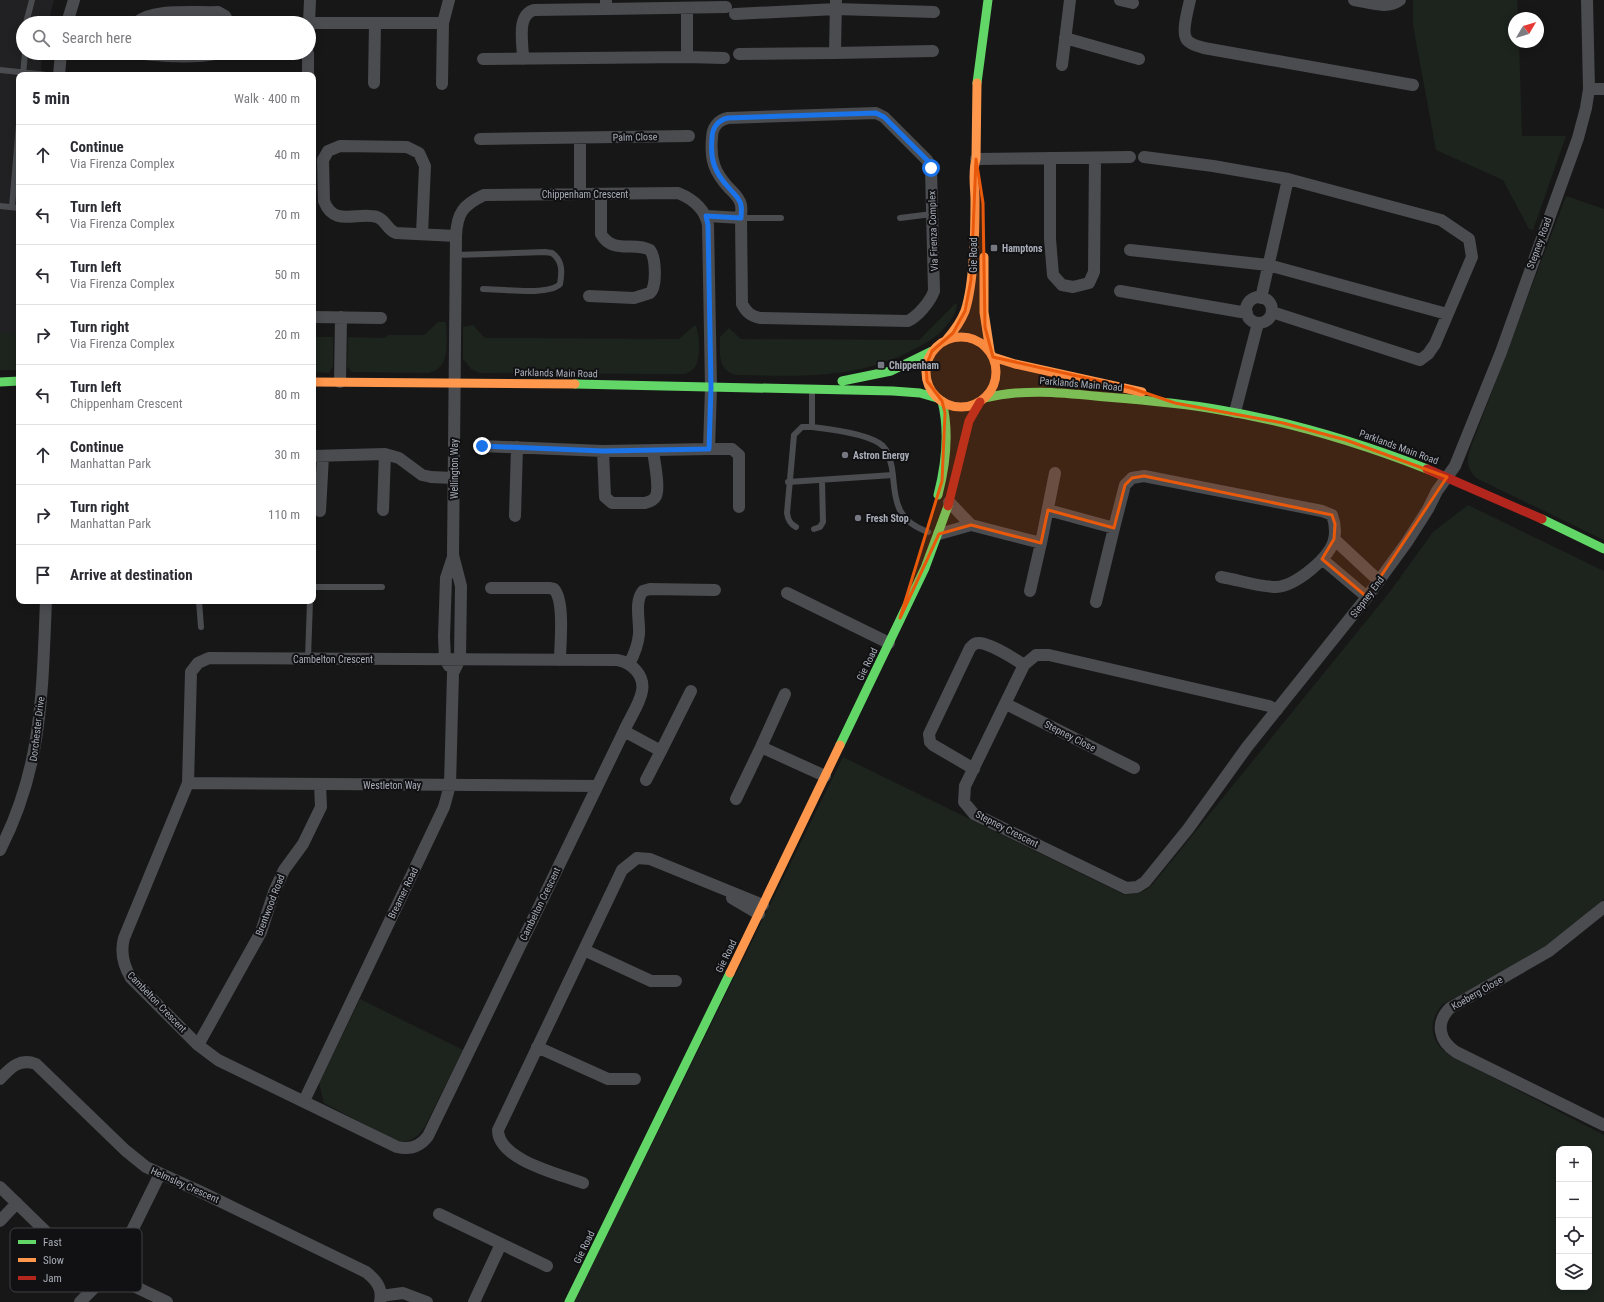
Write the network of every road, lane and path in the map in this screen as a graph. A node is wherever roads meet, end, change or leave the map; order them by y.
1 (32, 0) edge
2 (74, 0) edge
3 (310, 0) edge
4 (449, 0) edge
5 (988, 0) edge
6 (1070, 0) edge
7 (1120, 0) edge
8 (1190, 0) edge
9 (1354, 0) edge
10 (1400, 0) edge
11 (1586, 0) edge
12 (1134, 3) dead end
13 (606, 4) edge
14 (836, 5) edge
15 (687, 8) junction
16 (934, 12) dead end
17 (28, 16) edge
18 (69, 16) edge
19 (148, 16) edge
20 (224, 16) edge
21 (309, 16) edge
22 (316, 23) edge
23 (374, 23) junction
24 (442, 23) junction
25 (1065, 38) junction
26 (933, 51) dead end
27 (835, 53) junction
28 (739, 54) dead end
29 (687, 57) junction
30 (524, 58) junction
31 (724, 58) dead end
32 (483, 59) dead end
33 (1139, 59) dead end
34 (25, 60) edge
35 (60, 60) edge
36 (308, 60) edge
37 (1062, 65) dead end
38 (0, 70) edge
39 (24, 72) edge
40 (59, 72) edge
41 (308, 72) edge
42 (16, 73) edge
43 (374, 82) dead end
44 (442, 84) dead end
45 (1413, 85) dead end
46 (1589, 89) junction
47 (1604, 89) edge
48 (689, 136) dead end
49 (580, 138) junction
50 (480, 139) dead end
51 (1130, 157) dead end
52 (1144, 157) dead end
53 (1050, 158) junction
54 (1095, 158) junction
55 (976, 159) junction
56 (16, 160) edge
57 (1288, 179) junction
58 (580, 194) junction
59 (601, 194) junction
60 (0, 206) edge
61 (12, 207) junction
62 (16, 208) edge
63 (932, 214) junction
64 (706, 216) junction
65 (741, 218) junction
66 (781, 218) dead end
67 (900, 218) dead end
68 (422, 234) junction
69 (984, 234) dead end
70 (456, 236) junction
71 (984, 247) dead end
72 (1130, 250) dead end
73 (456, 255) junction
74 (1268, 265) junction
75 (483, 289) dead end
76 (1120, 291) dead end
77 (589, 296) dead end
78 (1261, 298) junction
79 (1272, 312) junction
80 (1247, 313) junction
81 (1447, 314) junction
82 (316, 317) edge
83 (342, 317) junction
84 (382, 318) dead end
85 (1258, 323) junction
86 (947, 339) junction
87 (932, 351) junction
88 (992, 354) junction
89 (16, 381) edge
90 (0, 382) edge
91 (316, 382) edge
92 (340, 382) junction
93 (455, 382) junction
94 (711, 387) junction
95 (812, 387) junction
96 (940, 400) junction
97 (983, 400) junction
98 (1175, 403) junction
99 (1235, 412) junction
100 (812, 427) junction
101 (482, 446) dead end
102 (516, 447) junction
103 (709, 449) junction
104 (653, 450) junction
105 (603, 451) junction
106 (385, 454) junction
107 (318, 456) edge
108 (1055, 473) dead end
109 (893, 475) junction
110 (1447, 476) junction
111 (454, 478) junction
112 (822, 480) junction
113 (788, 482) junction
114 (949, 502) junction
115 (936, 503) dead end
116 (739, 507) dead end
117 (383, 510) dead end
118 (1048, 510) junction
119 (320, 511) dead end
120 (515, 516) dead end
121 (971, 525) junction
122 (796, 527) dead end
123 (1114, 528) junction
124 (814, 529) dead end
125 (932, 530) junction
126 (1334, 539) junction
127 (1041, 543) junction
128 (1604, 549) edge
129 (453, 556) junction
130 (1322, 559) junction
131 (1221, 577) dead end
132 (1379, 581) junction
133 (316, 587) edge
134 (382, 587) dead end
135 (491, 588) dead end
136 (715, 590) dead end
137 (1030, 591) dead end
138 (787, 593) dead end
139 (1367, 597) junction
140 (1096, 602) dead end
141 (46, 604) edge
142 (199, 604) edge
143 (310, 604) edge
144 (201, 627) dead end
145 (889, 643) junction
146 (308, 658) junction
147 (445, 659) junction
148 (460, 659) junction
149 (560, 660) junction
150 (629, 664) junction
151 (1024, 665) junction
152 (453, 673) junction
153 (691, 691) dead end
154 (785, 694) dead end
155 (1006, 704) junction
156 (1277, 710) junction
157 (624, 731) junction
158 (761, 747) junction
159 (661, 751) junction
160 (1134, 768) dead end
161 (974, 769) junction
162 (826, 776) junction
163 (646, 780) dead end
164 (188, 783) junction
165 (320, 784) junction
166 (450, 785) junction
167 (597, 786) junction
168 (736, 799) dead end
169 (0, 850) edge
170 (1604, 907) edge
171 (761, 909) junction
172 (584, 950) junction
173 (676, 981) dead end
174 (198, 1045) junction
175 (538, 1048) junction
176 (0, 1079) edge
177 (635, 1079) dead end
178 (304, 1102) junction
179 (1604, 1125) edge
180 (160, 1174) junction
181 (583, 1183) dead end
182 (0, 1187) edge
183 (17, 1203) junction
184 (439, 1214) dead end
185 (0, 1221) edge
186 (42, 1228) edge
187 (133, 1228) edge
188 (501, 1244) junction
189 (547, 1266) dead end
190 (142, 1290) edge
191 (90, 1292) edge
192 (381, 1299) edge
193 (80, 1302) edge
194 (167, 1302) edge
195 (427, 1302) edge
196 (474, 1302) edge
197 (569, 1302) edge

1 - 17 lane
2 - 18 street
3 - 21 street
4 - 24 street
5 - 55 street, Gie Road
6 - 25 street
7 - 12 street
8 - 45 street
9 - 10 street
11 - 46 street, Stepney Road
13 - 15 street
13 - 30 street
14 - 15 street
14 - 16 street
14 - 27 street
15 - 29 street
19 - 20 street
22 - 23 street
23 - 24 street
23 - 43 street
24 - 44 street
25 - 33 street
25 - 37 street
26 - 27 street
27 - 28 street
29 - 30 street
29 - 31 street
30 - 32 street
34 - 39 lane
35 - 40 street
36 - 41 street
38 - 42 lane
46 - 47 street
46 - 110 street, Stepney Road
48 - 49 street, Palm Close
49 - 50 street, Palm Close
49 - 58 street
51 - 54 street
52 - 57 street
53 - 54 street
53 - 54 street
53 - 55 street
55 - 69 street, Gie Road
55 - 86 street, Gie Road
56 - 61 lane
57 - 74 street
57 - 81 street
58 - 59 street, Chippenham Crescent
58 - 70 street, Chippenham Crescent
59 - 64 street, Chippenham Crescent
59 - 77 street
60 - 61 lane
61 - 62 lane
63 - 65 street, Via Firenza Complex
63 - 65 street, Via Firenza Complex
63 - 67 lane
64 - 65 street
64 - 94 street
65 - 66 lane
68 - 68 street
68 - 70 street
70 - 73 street, Chippenham Crescent
71 - 88 street, Gie Road
72 - 74 street
73 - 75 lane
73 - 93 street, Chippenham Crescent
74 - 78 street
74 - 81 street
76 - 80 street
78 - 79 street
78 - 80 street
79 - 81 street
79 - 85 street
80 - 85 street
82 - 83 street
83 - 84 street
83 - 92 street
85 - 99 street
86 - 87 street
86 - 88 street
87 - 95 street, Parklands Main Road
87 - 96 street
88 - 97 street
88 - 98 street, Parklands Main Road
89 - 90 street
91 - 92 street, Parklands Main Road
92 - 93 street, Parklands Main Road
93 - 94 street, Parklands Main Road
93 - 111 street, Wellington Way
94 - 95 street, Parklands Main Road
94 - 103 street
95 - 96 street, Parklands Main Road
95 - 100 lane
96 - 97 street
96 - 115 street
97 - 98 street, Parklands Main Road
97 - 114 street, Gie Road
98 - 99 street, Parklands Main Road
99 - 110 street, Parklands Main Road
100 - 109 lane
100 - 113 lane
101 - 102 street
102 - 105 street
102 - 120 street
103 - 104 street
103 - 116 street
104 - 105 street
104 - 105 street
106 - 107 street
106 - 111 street
106 - 117 street
107 - 119 street
108 - 118 street
109 - 112 lane
109 - 125 lane
110 - 128 street, Parklands Main Road
110 - 132 street, Stepney End
111 - 129 street, Wellington Way
112 - 113 lane
112 - 124 lane
113 - 122 lane
114 - 121 street
114 - 125 street, Gie Road
118 - 123 street
118 - 127 street
121 - 125 street
121 - 127 street
123 - 126 street
123 - 140 street
125 - 145 street, Gie Road
126 - 130 street
126 - 132 street
127 - 137 street
129 - 147 street, Wellington Way
129 - 148 street, Wellington Way
130 - 131 street
130 - 139 street
132 - 139 street, Stepney End
133 - 134 lane
135 - 149 street
136 - 150 street
138 - 145 street
139 - 156 street, Stepney End
141 - 169 street, Dorchester Drive
142 - 144 lane
143 - 146 lane
145 - 162 street, Gie Road
146 - 147 street, Cambelton Crescent
146 - 164 street, Cambelton Crescent
147 - 148 street, Cambelton Crescent
147 - 152 street
148 - 149 street, Cambelton Crescent
148 - 152 street, Breamer Road
149 - 150 street, Cambelton Crescent
150 - 157 street, Cambelton Crescent
151 - 155 street, Stepney Crescent
151 - 156 street
151 - 161 street
152 - 166 street, Breamer Road
153 - 159 street
154 - 158 street
155 - 160 street, Stepney Close
155 - 161 street, Stepney Crescent
156 - 161 street, Stepney Crescent
157 - 159 street
157 - 167 street, Cambelton Crescent
158 - 162 street
158 - 168 street
159 - 163 street
162 - 171 street, Gie Road
164 - 165 street, Westleton Way
164 - 174 street, Cambelton Crescent
165 - 166 street, Westleton Way
165 - 174 street, Brentwood Road
166 - 167 street, Westleton Way
166 - 178 street, Breamer Road
167 - 178 street, Cambelton Crescent
170 - 179 street, Koeberg Close
171 - 172 street
171 - 197 street, Gie Road
172 - 173 street
172 - 175 street
174 - 178 street, Cambelton Crescent
175 - 177 street
175 - 181 street
176 - 180 street, Helmsley Crescent
180 - 187 street
180 - 192 street, Helmsley Crescent
182 - 183 street
183 - 185 street
183 - 186 street
184 - 188 street
188 - 189 street
188 - 196 street
190 - 194 street
191 - 193 street
192 - 195 street

